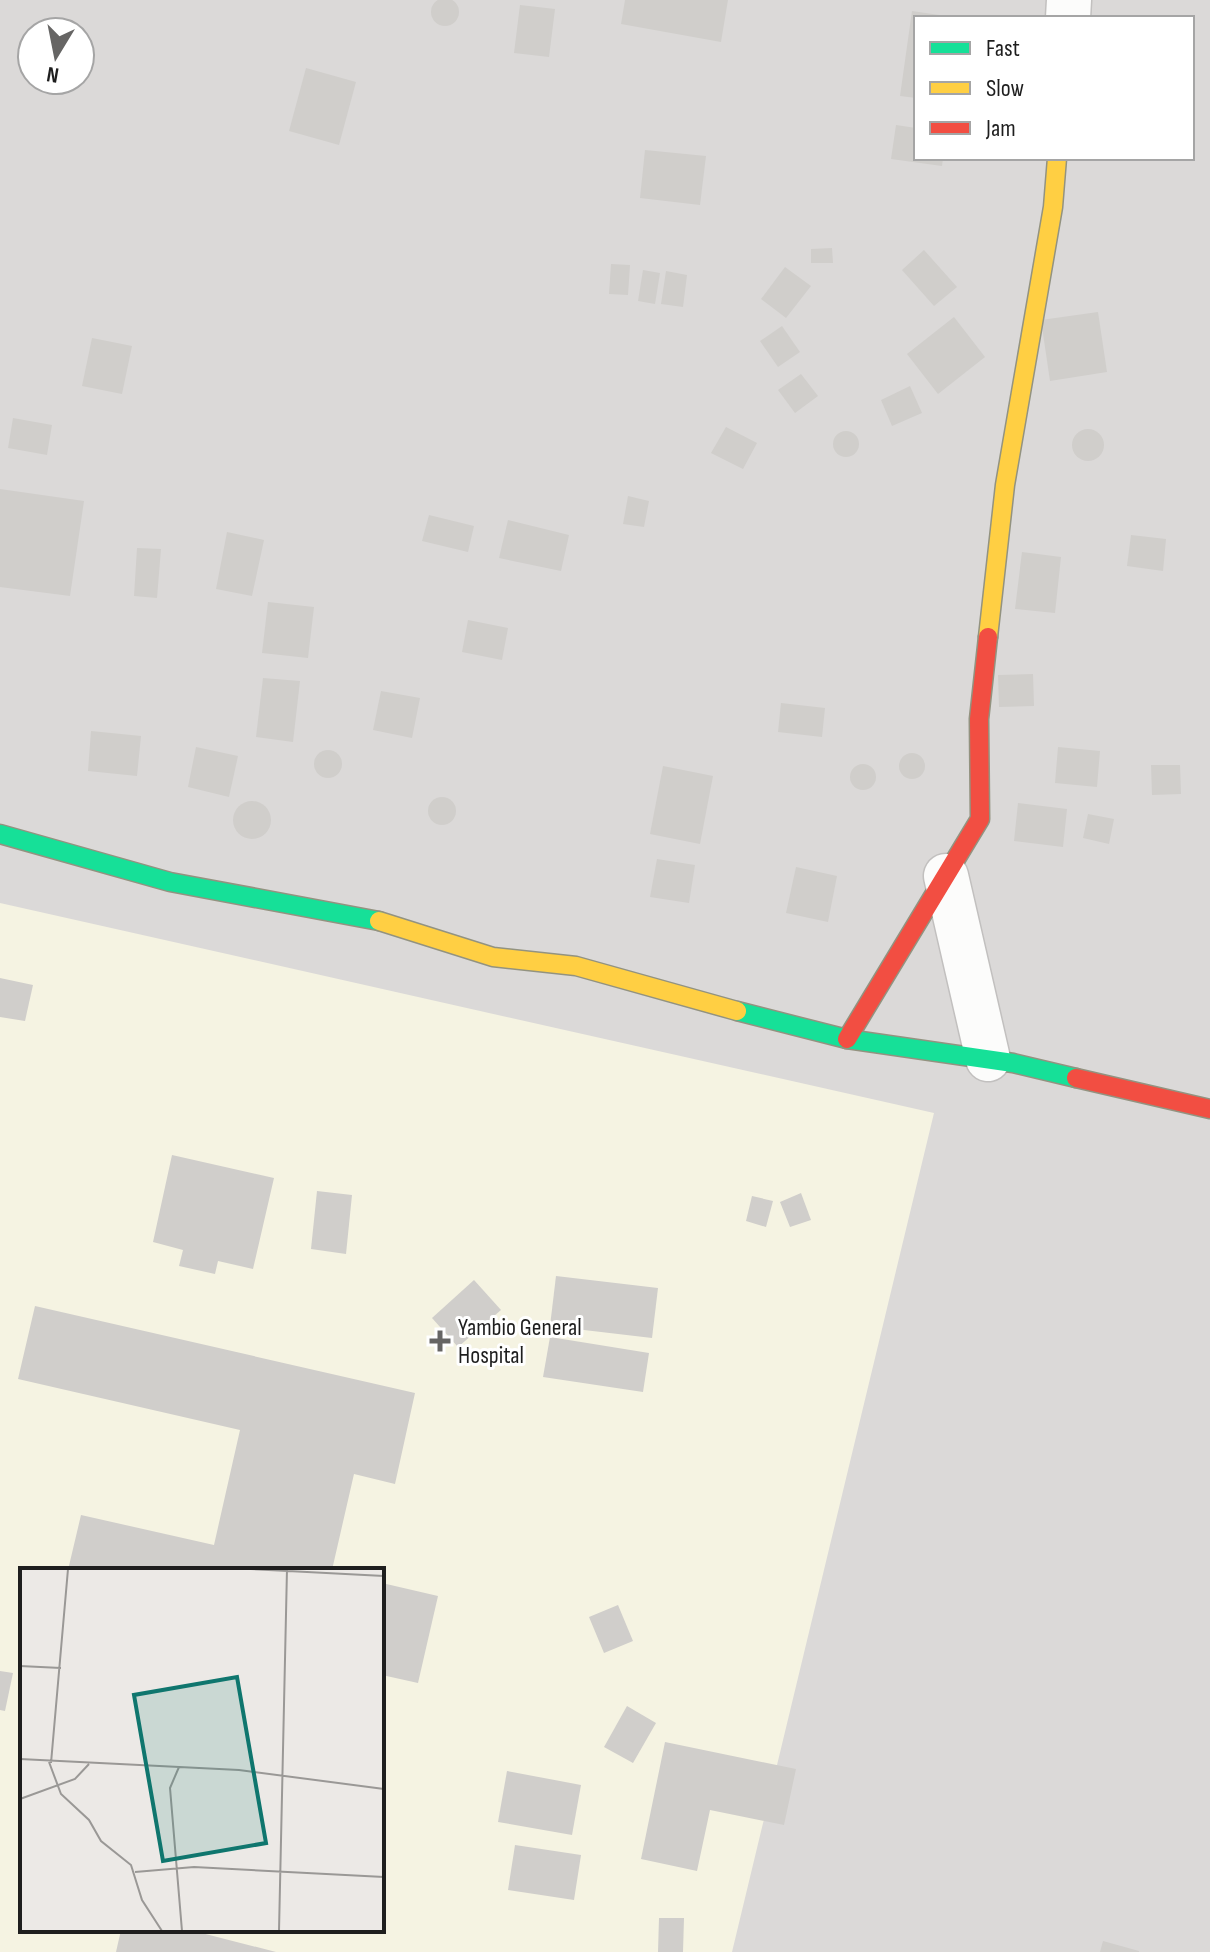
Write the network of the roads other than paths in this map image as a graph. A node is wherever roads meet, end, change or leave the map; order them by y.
1 (1057, 160) edge
2 (0, 834) edge
3 (946, 876) junction
4 (847, 1039) junction
5 (988, 1059) junction
6 (1210, 1109) edge

1 - 3 street
2 - 4 street
3 - 4 street
3 - 5 street
4 - 5 street
5 - 6 street

